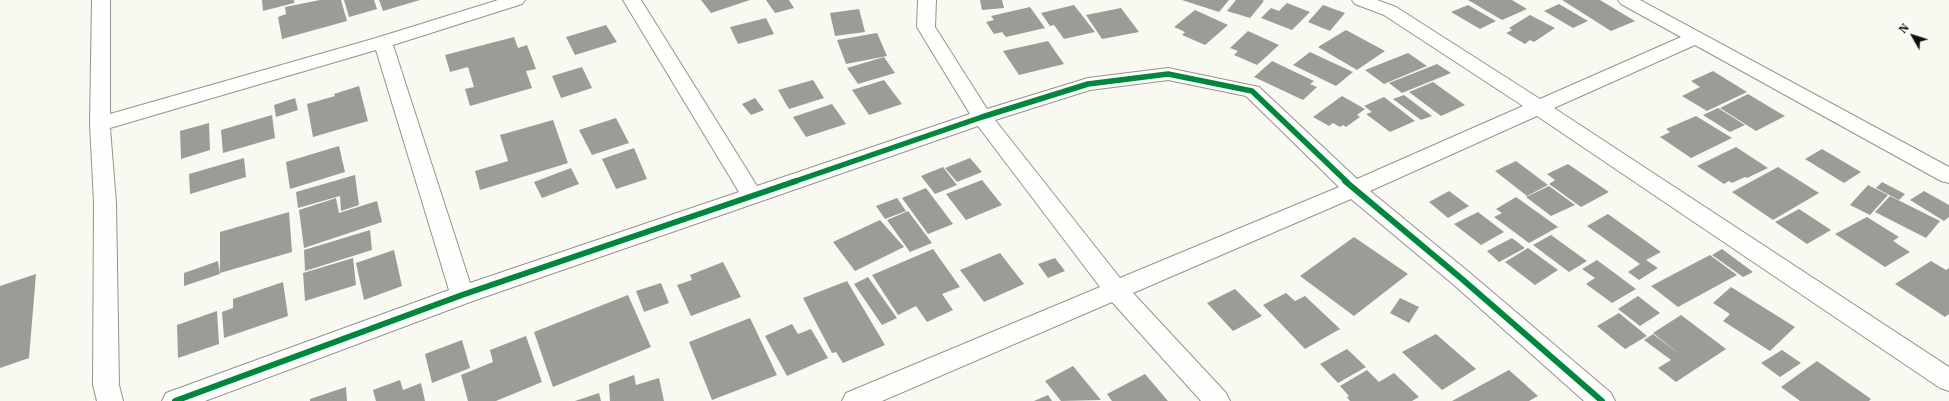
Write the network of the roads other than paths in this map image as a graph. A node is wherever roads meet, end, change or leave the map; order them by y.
1 (101, 0) edge
2 (516, 0) edge
3 (632, 0) edge
4 (927, 0) edge
5 (1361, 0) edge
6 (1627, 0) edge
7 (1697, 37) junction
8 (383, 42) junction
9 (1540, 108) junction
10 (982, 117) junction
11 (100, 124) junction
12 (1949, 176) edge
13 (1354, 189) junction
14 (752, 196) junction
15 (1117, 291) junction
16 (462, 295) junction
17 (1949, 380) edge
18 (110, 401) edge
19 (175, 401) edge
20 (855, 401) edge
21 (1217, 401) edge
22 (1602, 401) edge

1 - 11 street
2 - 8 street
3 - 14 street
4 - 10 street
5 - 9 street
6 - 7 street
7 - 9 street
7 - 12 street
8 - 11 street
8 - 16 street
9 - 13 street
9 - 17 street
10 - 13 street
10 - 14 street
10 - 15 street
11 - 18 street
13 - 15 street
13 - 22 street
14 - 16 street
15 - 20 street
15 - 21 street
16 - 19 street

